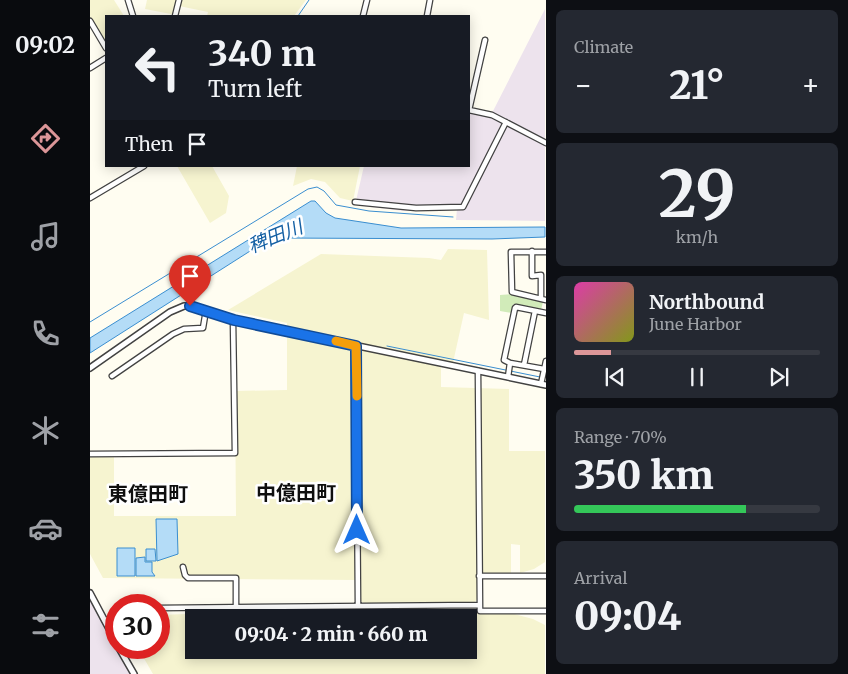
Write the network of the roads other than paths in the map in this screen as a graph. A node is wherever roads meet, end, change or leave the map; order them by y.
1 (128, 0) edge
2 (178, 0) edge
3 (367, 0) edge
4 (430, 0) edge
5 (132, 15) edge
6 (175, 15) edge
7 (363, 15) edge
8 (427, 15) edge
9 (90, 21) edge
10 (485, 40) dead end
11 (105, 46) edge
12 (105, 59) edge
13 (90, 68) edge
14 (470, 106) edge
15 (470, 110) edge
16 (506, 122) junction
17 (546, 143) edge
18 (142, 167) edge
19 (90, 198) edge
20 (355, 202) dead end
21 (532, 251) junction
22 (546, 252) edge
23 (543, 300) edge
24 (206, 310) junction
25 (535, 311) junction
26 (546, 313) edge
27 (234, 320) junction
28 (356, 346) junction
29 (546, 361) edge
30 (510, 363) junction
31 (524, 366) junction
32 (90, 368) edge
33 (544, 370) junction
34 (478, 371) junction
35 (509, 373) junction
36 (112, 376) dead end
37 (543, 381) edge
38 (90, 454) edge
39 (183, 567) dead end
40 (479, 576) junction
41 (546, 576) edge
42 (90, 593) edge
43 (358, 605) junction
44 (479, 605) junction
45 (236, 607) junction
46 (170, 608) edge
47 (546, 611) edge
48 (105, 621) edge
49 (125, 659) edge
50 (134, 674) edge

1 - 5 street
2 - 6 street
3 - 7 street
4 - 8 street
9 - 11 street
10 - 14 street
12 - 13 street
15 - 16 street
16 - 17 street
16 - 20 street
18 - 19 street
21 - 22 street
21 - 23 street
21 - 23 street
24 - 27 street
24 - 32 street
24 - 36 street
25 - 26 street
25 - 30 street
25 - 31 street
27 - 28 street
27 - 38 street
28 - 34 street
28 - 43 street
29 - 33 street
30 - 31 street
30 - 35 street
31 - 33 street
33 - 37 street
34 - 35 street
34 - 40 street
35 - 37 street
39 - 45 street
40 - 41 street
40 - 44 street
42 - 48 street
43 - 44 street
43 - 45 street
44 - 47 street
45 - 46 street
49 - 50 street

